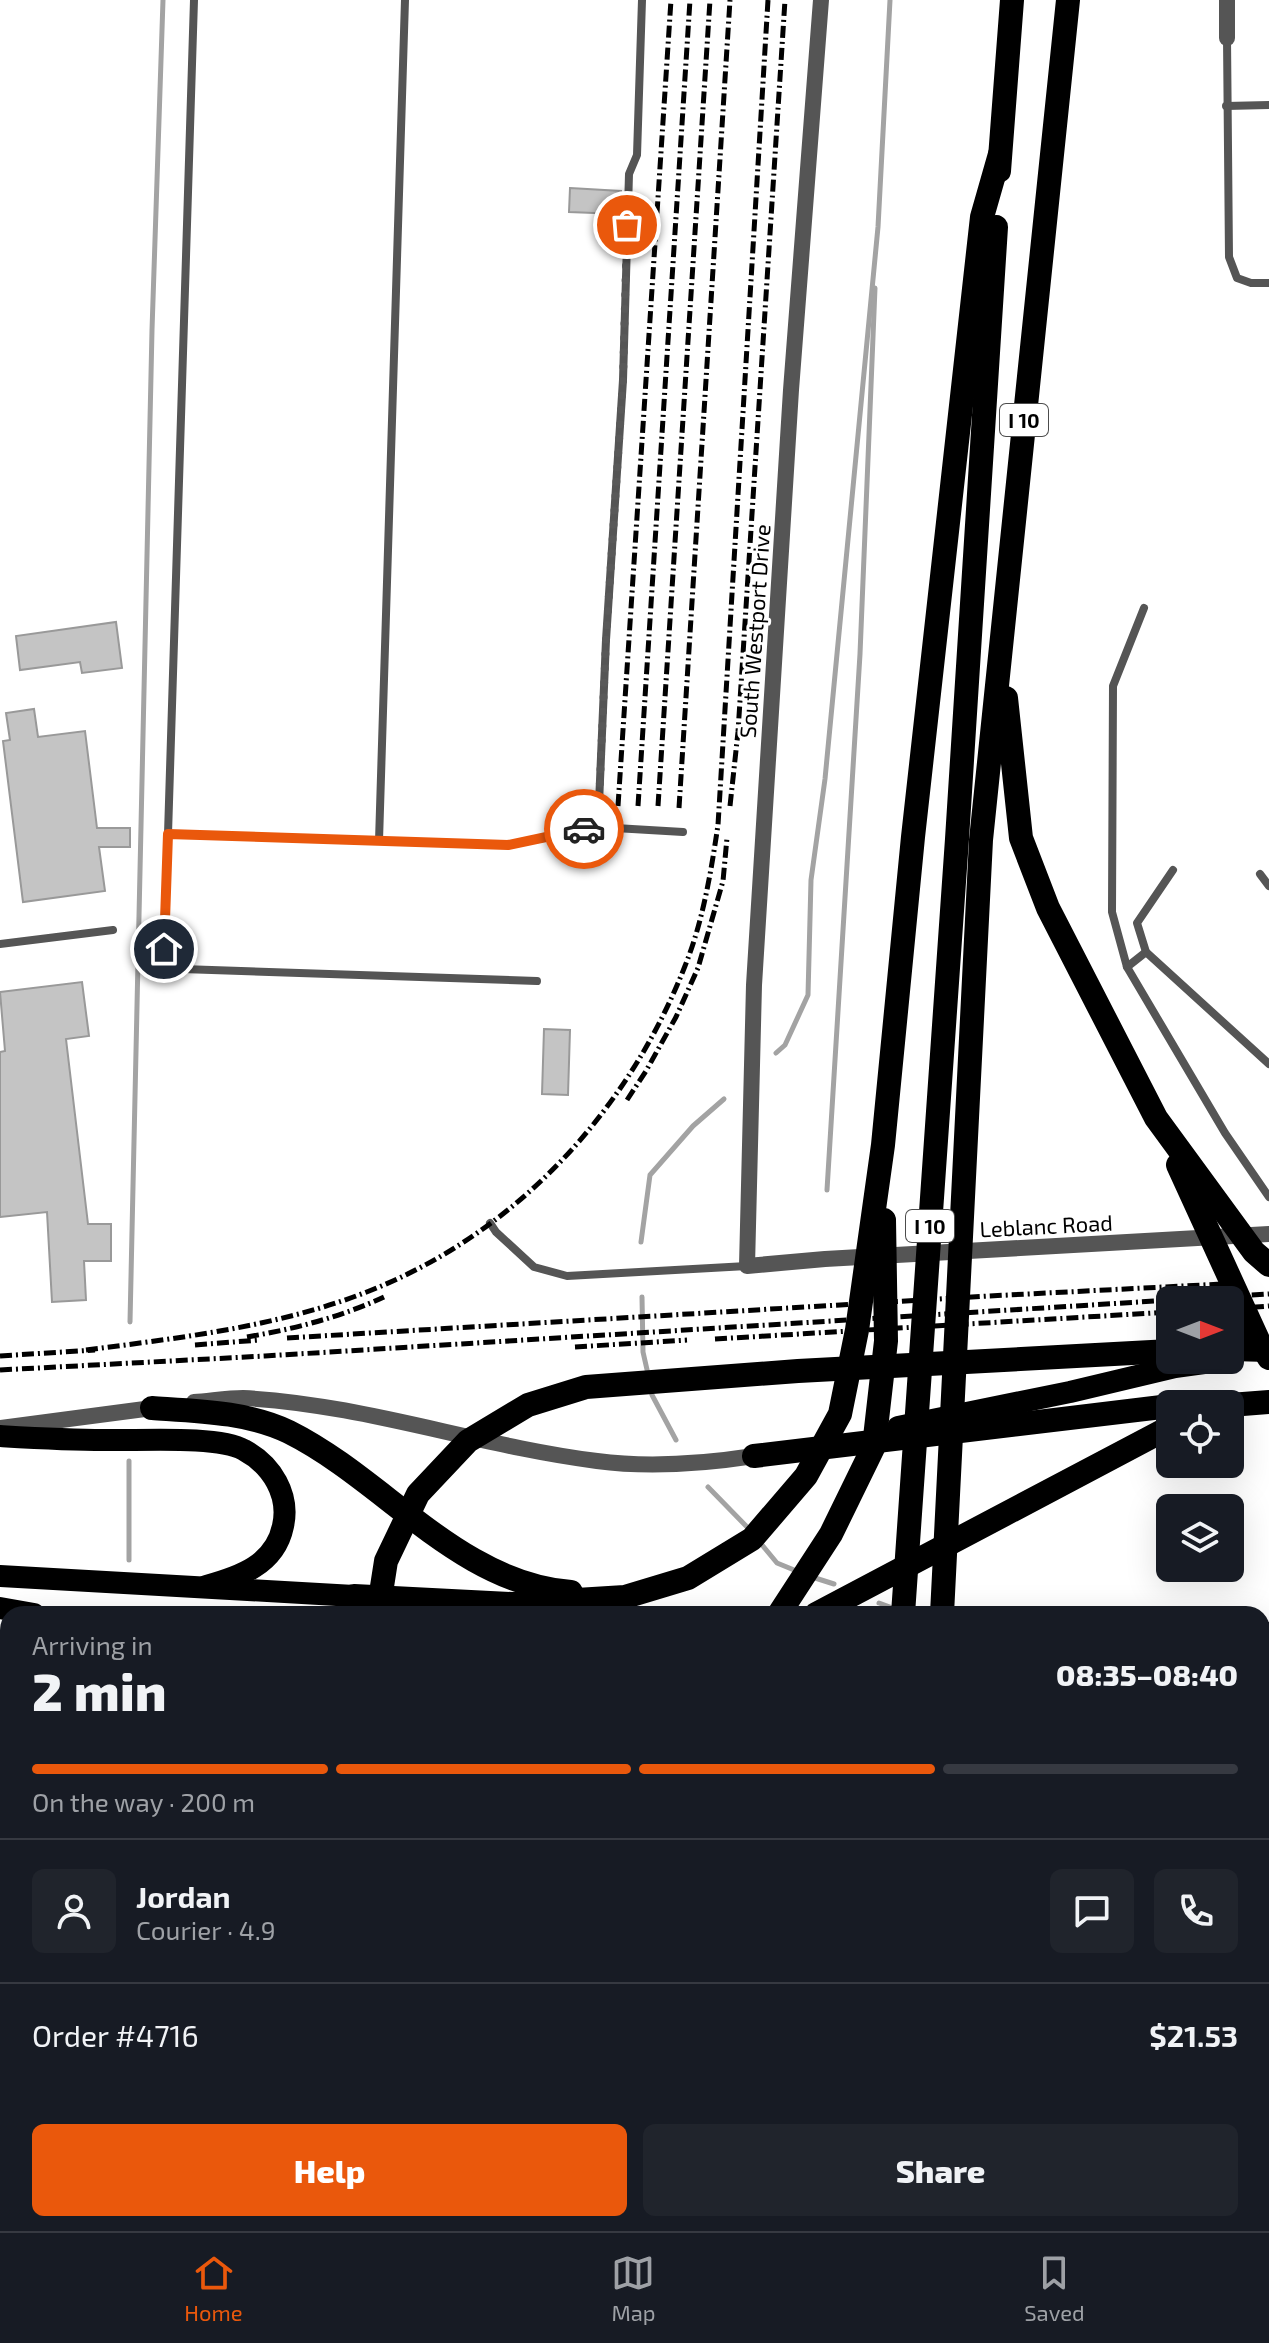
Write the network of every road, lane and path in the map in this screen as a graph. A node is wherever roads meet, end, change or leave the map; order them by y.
1 (194, 0) edge
2 (405, 0) edge
3 (642, 0) edge
4 (821, 0) edge
5 (1012, 0) edge
6 (1068, 0) edge
7 (1227, 0) edge
8 (1227, 38) joint
9 (1269, 105) edge
10 (1226, 106) junction
11 (1000, 154) junction
12 (1269, 283) edge
13 (1144, 608) dead end
14 (1000, 644) junction
15 (598, 827) junction
16 (683, 832) dead end
17 (168, 834) junction
18 (969, 840) junction
19 (379, 841) junction
20 (1173, 870) dead end
21 (1260, 874) dead end
22 (1269, 886) edge
23 (113, 930) dead end
24 (0, 944) edge
25 (1146, 952) junction
26 (1127, 967) junction
27 (537, 981) dead end
28 (1269, 1064) edge
29 (1156, 1118) junction
30 (883, 1145) junction
31 (1269, 1197) edge
32 (490, 1223) dead end
33 (1269, 1234) edge
34 (1269, 1265) edge
35 (747, 1266) junction
36 (1244, 1351) edge
37 (1156, 1352) edge
38 (1269, 1355) edge
39 (1244, 1358) edge
40 (1156, 1371) edge
41 (1269, 1402) edge
42 (1244, 1404) edge
43 (152, 1408) junction
44 (1156, 1408) edge
45 (0, 1428) edge
46 (1156, 1434) edge
47 (0, 1436) edge
48 (754, 1456) junction
49 (0, 1576) edge
50 (206, 1586) junction
51 (354, 1596) joint
52 (625, 1597) junction
53 (379, 1606) edge
54 (784, 1606) edge
55 (831, 1606) edge
56 (904, 1606) edge
57 (942, 1606) edge

1 - 17 lane
2 - 19 lane
3 - 15 lane
4 - 35 street, South Westport Drive
5 - 11 highway, I 10
6 - 14 highway, I 10
7 - 8 street
8 - 10 lane
9 - 10 lane
10 - 12 lane
11 - 18 highway, I 10
11 - 30 highway
13 - 26 lane
14 - 18 highway, I 10
14 - 29 highway
15 - 16 lane
15 - 19 lane
17 - 19 lane
17 - 27 lane
18 - 56 highway, I 10
18 - 57 highway, I 10
20 - 25 lane
21 - 22 lane
23 - 24 lane
25 - 26 lane
25 - 28 lane
26 - 31 lane
29 - 34 highway
29 - 38 highway
30 - 52 highway
30 - 54 highway
32 - 35 lane
33 - 35 street, Leblanc Road
36 - 38 highway
37 - 53 highway
38 - 39 highway
40 - 48 highway
41 - 42 highway
43 - 45 street
43 - 48 street
43 - 52 highway
44 - 48 highway
46 - 55 highway
47 - 50 highway
49 - 50 highway
50 - 51 highway
51 - 52 highway

